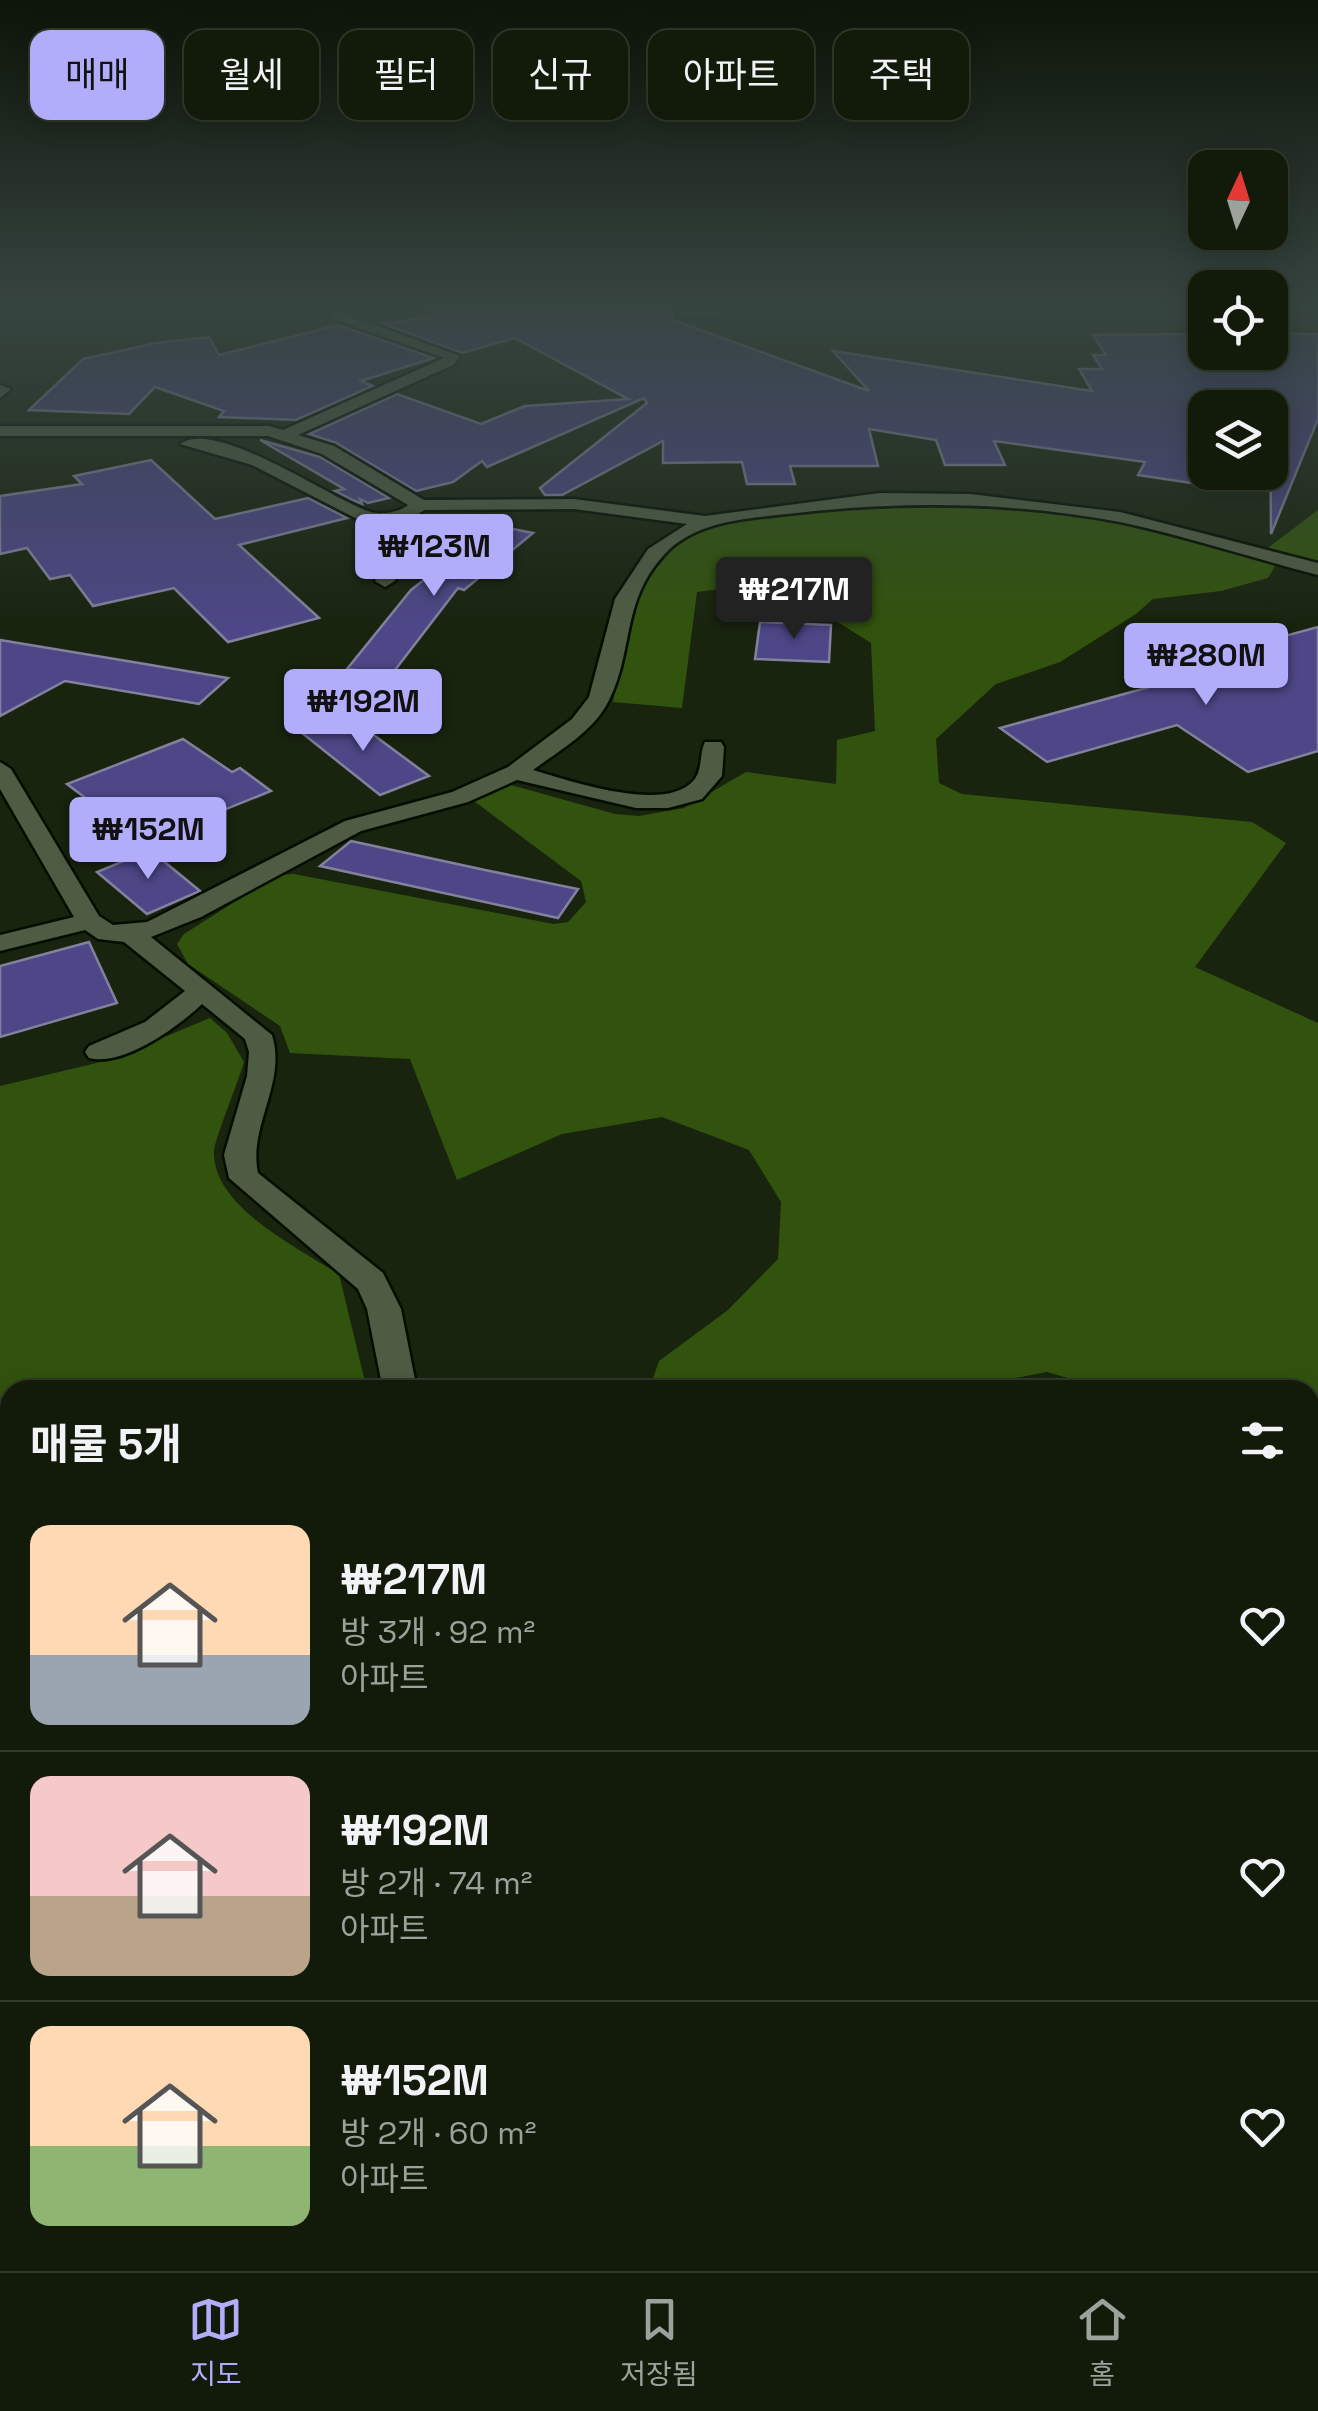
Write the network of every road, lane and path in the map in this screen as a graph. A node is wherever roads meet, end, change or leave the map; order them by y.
1 (330, 415) edge
2 (0, 431) edge
3 (285, 435) junction
4 (0, 448) edge
5 (413, 510) junction
6 (704, 521) junction
7 (1318, 569) edge
8 (385, 581) dead end
9 (713, 747) dead end
10 (0, 769) edge
11 (516, 772) junction
12 (89, 921) junction
13 (131, 934) junction
14 (0, 943) edge
15 (201, 990) junction
16 (99, 1052) dead end
17 (398, 1380) edge

1 - 3 lane
2 - 3 lane
3 - 5 lane
4 - 5 lane
5 - 6 lane
5 - 8 lane
6 - 7 lane
6 - 11 lane
9 - 11 lane
10 - 12 lane
11 - 13 lane
12 - 13 lane
12 - 14 lane
13 - 15 lane
15 - 16 lane
15 - 17 lane

